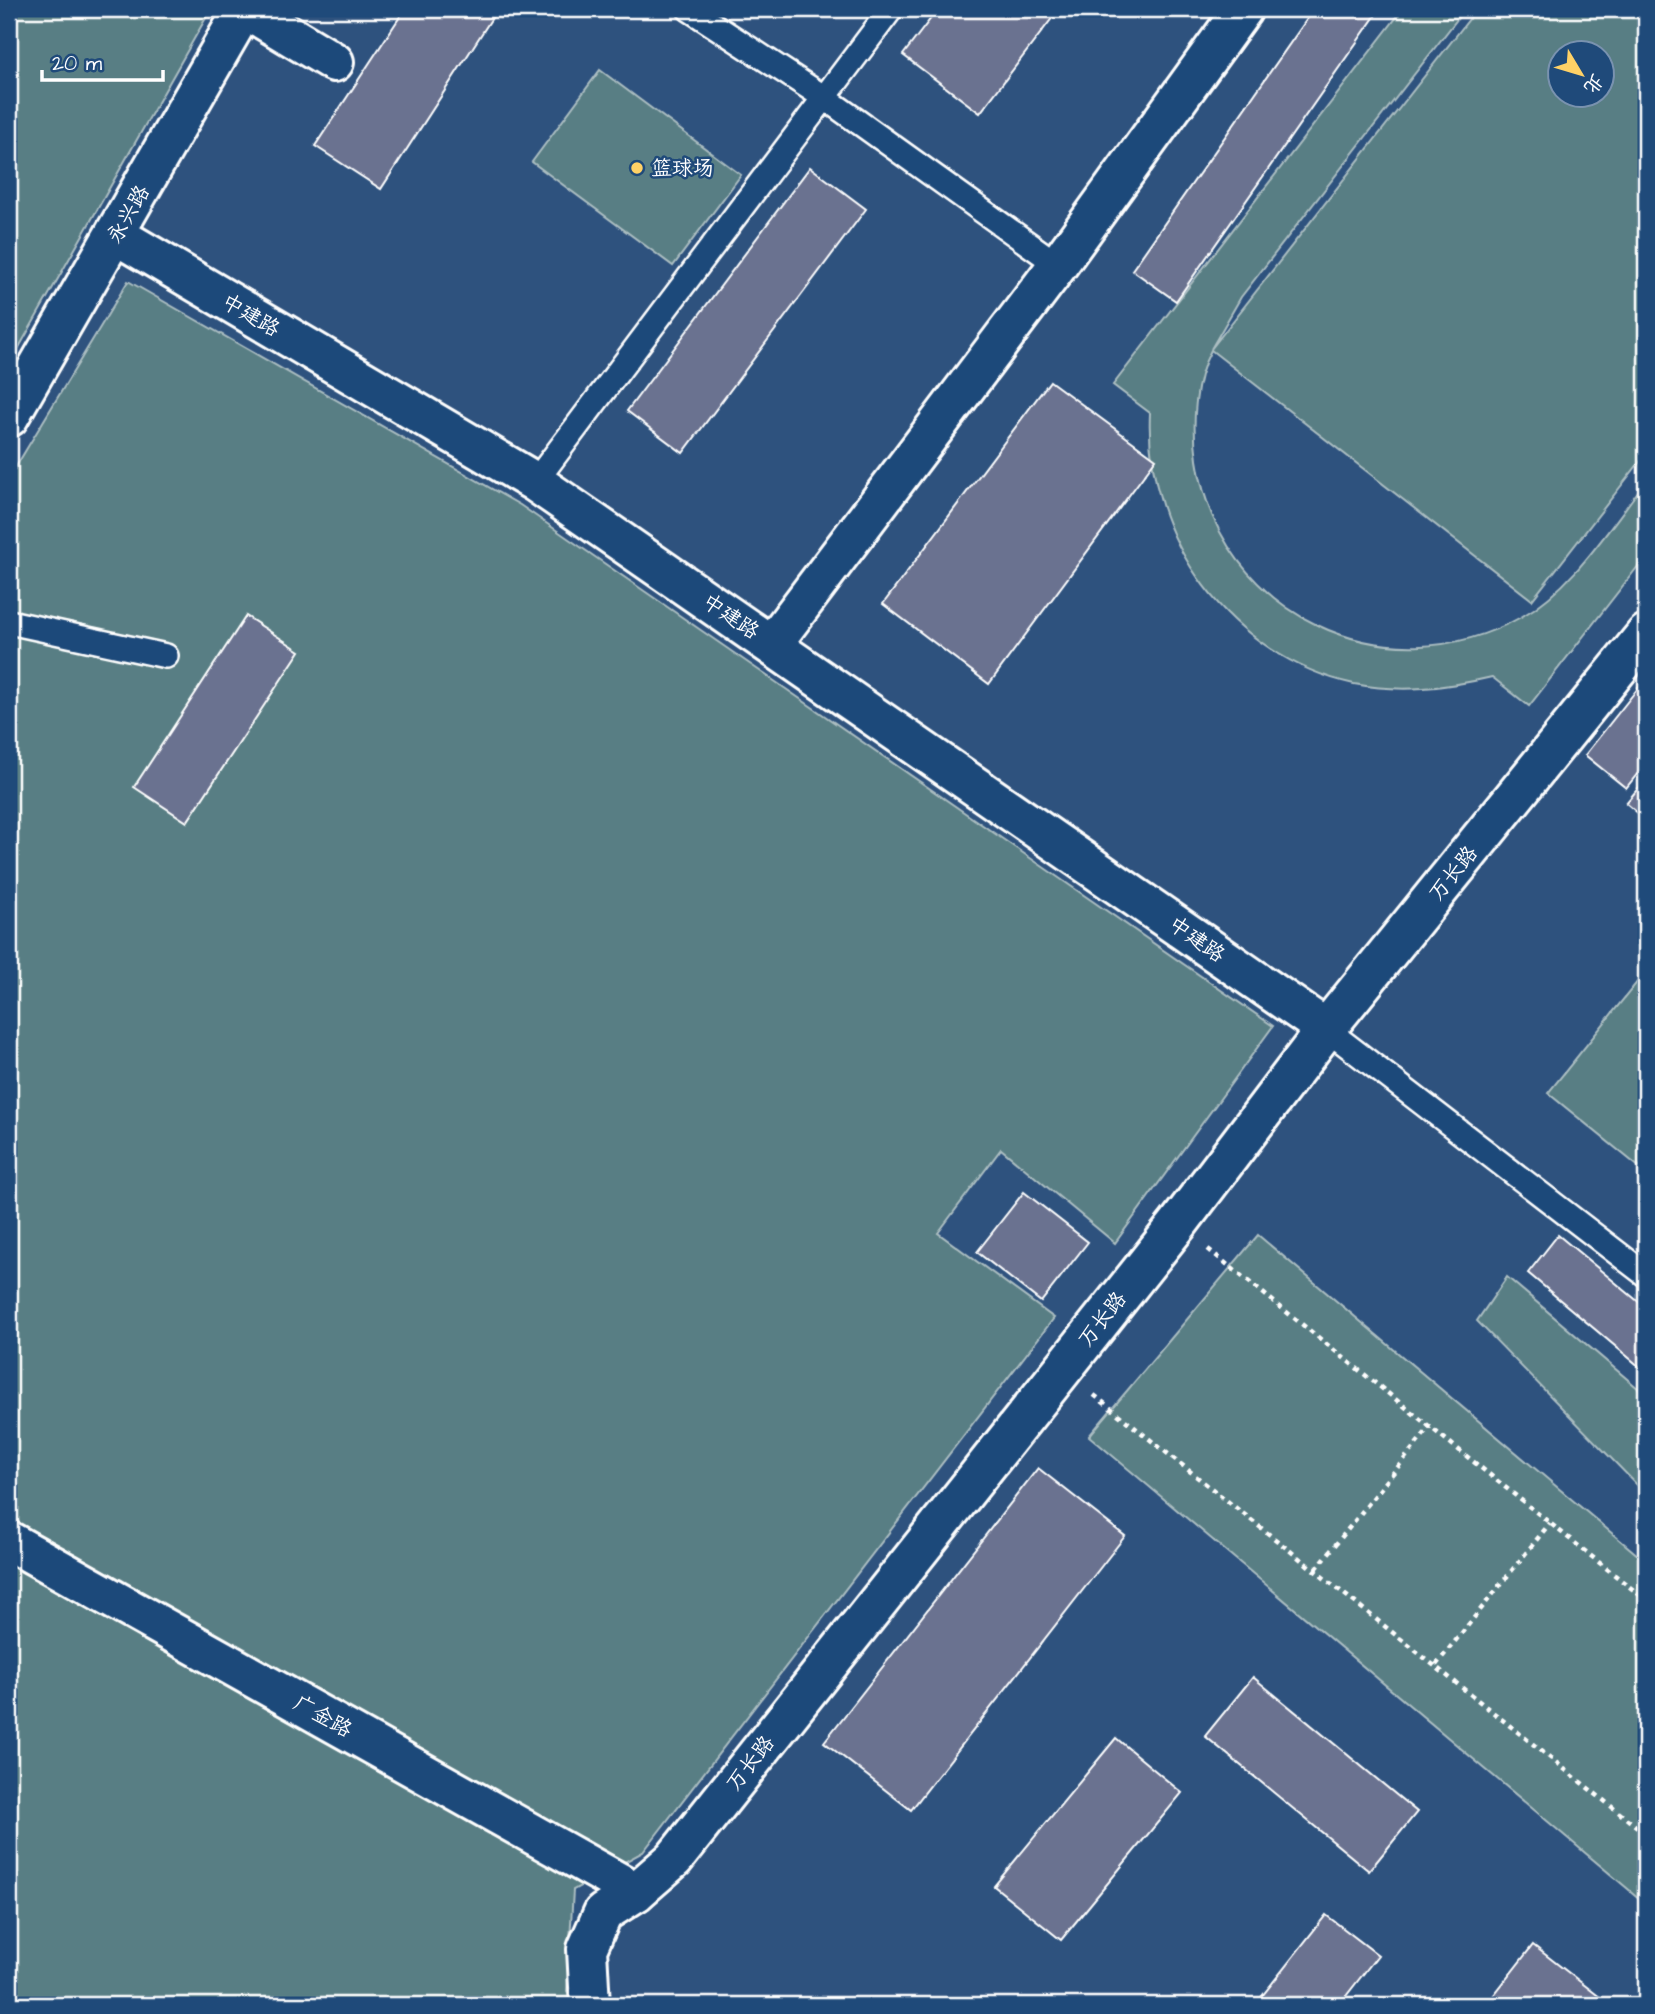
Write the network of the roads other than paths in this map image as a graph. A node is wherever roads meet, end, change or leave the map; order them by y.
1 (245, 9) edge
2 (689, 9) edge
3 (891, 9) edge
4 (1243, 9) edge
5 (334, 62) dead end
6 (825, 98) junction
7 (116, 235) junction
8 (1058, 265) junction
9 (9, 417) edge
10 (535, 482) junction
11 (9, 622) edge
12 (1646, 634) edge
13 (772, 644) junction
14 (166, 656) dead end
15 (1326, 1029) junction
16 (1646, 1275) edge
17 (9, 1541) edge
18 (636, 1892) junction
19 (590, 2005) edge

1 - 5 street
1 - 7 street, 永兴路
2 - 6 lane
3 - 6 lane
4 - 8 street
6 - 8 lane
6 - 10 lane
7 - 9 street, 永兴路
7 - 10 street, 中建路
8 - 13 street
10 - 13 street, 中建路
11 - 14 lane
12 - 15 street, 万长路
13 - 15 street, 中建路
15 - 16 lane
15 - 18 street, 万长路
17 - 18 street, 广金路
18 - 19 street, 万长路

